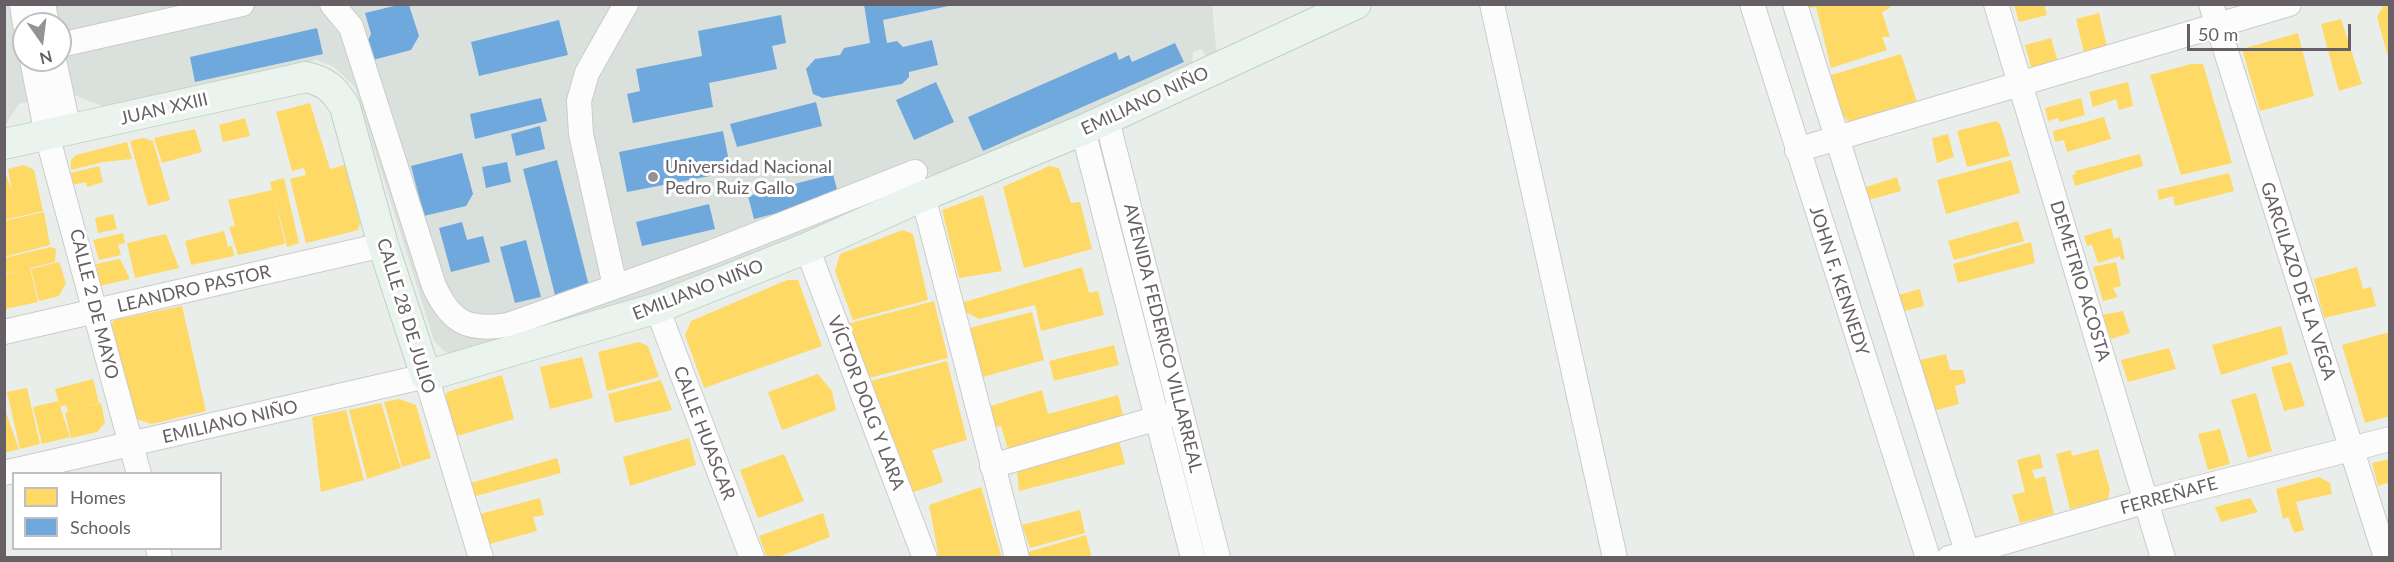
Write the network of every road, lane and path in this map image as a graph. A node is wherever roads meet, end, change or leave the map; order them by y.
1 (242, 4) edge
2 (332, 4) edge
3 (626, 4) edge
4 (1356, 4) edge
5 (1492, 4) edge
6 (1752, 4) edge
7 (1795, 4) edge
8 (1996, 4) edge
9 (2289, 4) edge
10 (2214, 15) edge
11 (72, 42) edge
12 (34, 72) edge
13 (55, 72) edge
14 (322, 81) joint
15 (2021, 84) junction
16 (1095, 125) junction
17 (58, 132) junction
18 (1836, 138) junction
19 (4, 144) edge
20 (1797, 150) junction
21 (919, 184) junction
22 (383, 245) junction
23 (807, 248) junction
24 (615, 286) junction
25 (657, 308) junction
26 (95, 312) junction
27 (4, 332) edge
28 (426, 376) junction
29 (1181, 411) junction
30 (1157, 418) junction
31 (2390, 439) edge
32 (131, 445) junction
33 (2352, 449) junction
34 (993, 466) junction
35 (138, 472) edge
36 (4, 473) edge
37 (2147, 501) junction
38 (1962, 556) edge
39 (482, 558) edge
40 (752, 558) edge
41 (925, 558) edge
42 (1017, 558) edge
43 (1193, 558) edge
44 (1218, 558) edge
45 (1615, 558) edge
46 (1928, 558) edge
47 (2163, 558) edge
48 (2386, 558) edge

1 - 11 street
2 - 24 street
3 - 24 street
4 - 16 main road, EMILIANO NIÑO
5 - 45 street
6 - 20 street, JOHN F. KENNEDY
7 - 18 street
8 - 15 street, DEMETRIO ACOSTA
9 - 10 street
10 - 15 street
10 - 33 street, GARCILAZO DE LA VEGA
12 - 17 street
13 - 17 street
14 - 17 main road, JUAN XXIII
14 - 22 main road, CALLE 28 DE JULIO
15 - 18 street
15 - 37 street, DEMETRIO ACOSTA
16 - 21 main road, EMILIANO NIÑO
16 - 29 street, AVENIDA FEDERICO VILLARREAL
16 - 30 street, AVENIDA FEDERICO VILLARREAL
17 - 19 main road, JUAN XXIII
17 - 26 street, CALLE 2 DE MAYO
18 - 20 street
18 - 38 street
20 - 46 street, JOHN F. KENNEDY
21 - 23 main road, EMILIANO NIÑO
21 - 24 street
21 - 34 street
22 - 26 street, LEANDRO PASTOR
22 - 28 main road, CALLE 28 DE JULIO
23 - 25 main road, EMILIANO NIÑO
23 - 41 street, VÍCTOR DOLG Y LARA
25 - 28 main road, EMILIANO NIÑO
25 - 40 street, CALLE HUASCAR
26 - 27 street, LEANDRO PASTOR
26 - 32 street, CALLE 2 DE MAYO
28 - 32 street, EMILIANO NIÑO
28 - 39 street, CALLE 28 DE JULIO
29 - 30 street
29 - 44 street, AVENIDA FEDERICO VILLARREAL
30 - 34 street
30 - 43 street, AVENIDA FEDERICO VILLARREAL
31 - 33 street, FERREÑAFE
32 - 35 street, CALLE 2 DE MAYO
32 - 36 street, EMILIANO NIÑO
33 - 37 street, FERREÑAFE
33 - 48 street, GARCILAZO DE LA VEGA
34 - 42 street
37 - 38 street, FERREÑAFE
37 - 47 street, DEMETRIO ACOSTA

